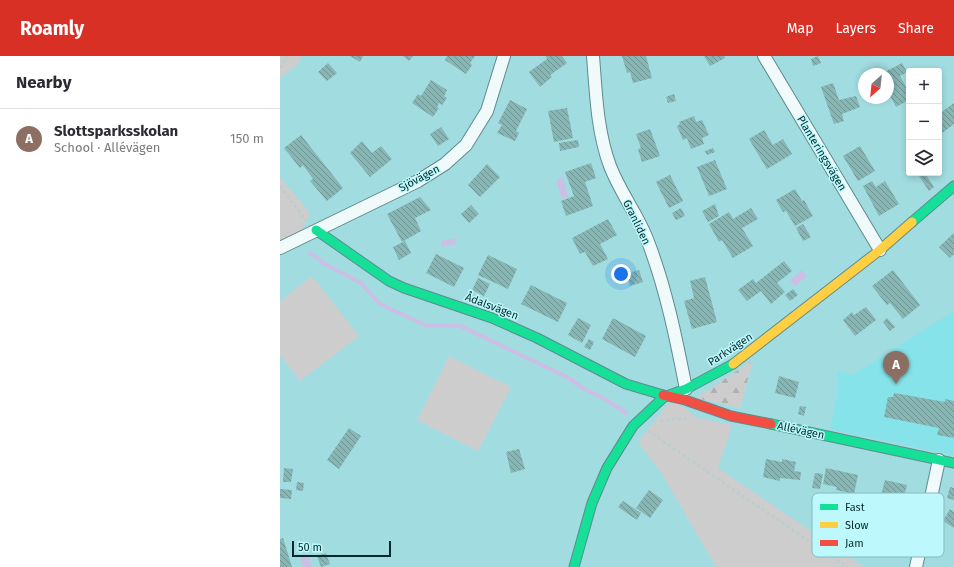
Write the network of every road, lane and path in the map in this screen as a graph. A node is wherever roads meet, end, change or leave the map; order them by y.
1 (288, 56) edge
2 (504, 56) edge
3 (593, 56) edge
4 (764, 56) edge
5 (280, 68) edge
6 (280, 186) edge
7 (954, 186) edge
8 (316, 230) junction
9 (280, 248) edge
10 (880, 250) junction
11 (686, 389) junction
12 (664, 397) junction
13 (647, 426) dead end
14 (940, 460) junction
15 (954, 463) edge
16 (933, 493) edge
17 (812, 543) edge
18 (832, 557) edge
19 (918, 557) edge
20 (574, 567) edge
21 (847, 567) edge
22 (916, 567) edge

1 - 5 path
2 - 8 street, Sjövägen
3 - 11 street, Granliden
4 - 10 street, Planteringsvägen
6 - 8 path
7 - 10 street, Parkvägen
8 - 9 street, Sjövägen
8 - 12 street, Ådalsvägen
10 - 11 street, Parkvägen
11 - 12 street, Parkvägen
12 - 14 street, Allévägen
12 - 20 street, Parkvägen
13 - 17 path
14 - 15 street, Allévägen
14 - 16 street
18 - 21 path
19 - 22 street

